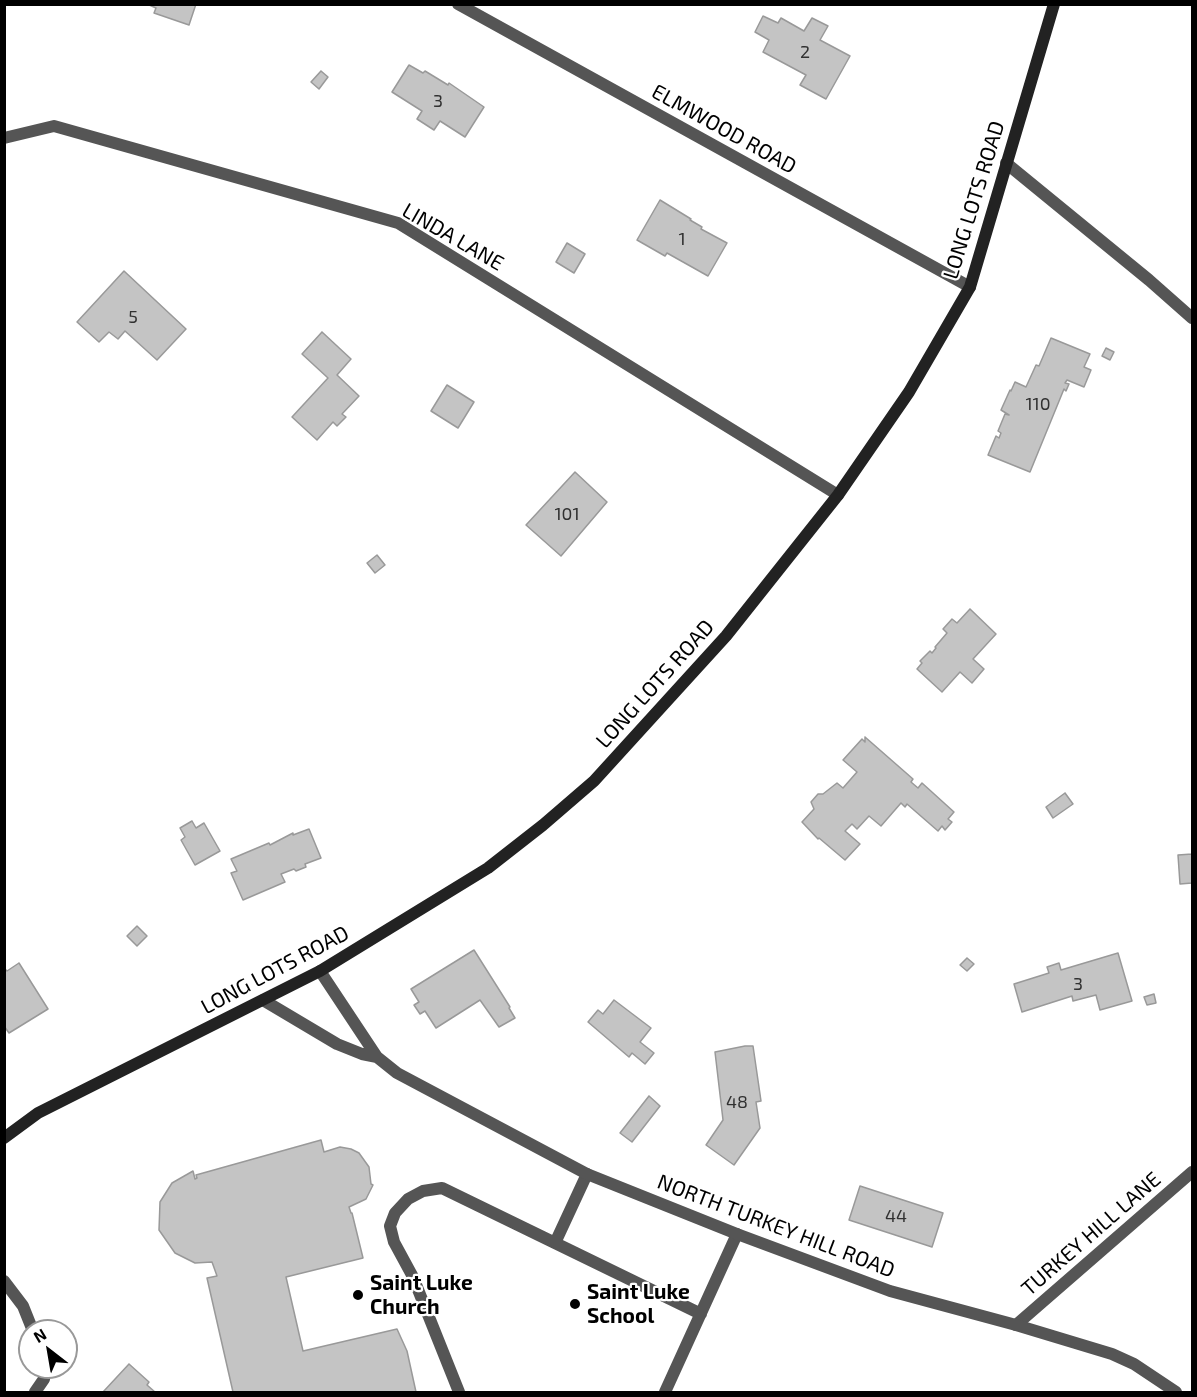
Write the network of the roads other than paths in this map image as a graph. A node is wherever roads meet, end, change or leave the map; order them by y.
1 (458, 4) edge
2 (1054, 4) edge
3 (4, 138) edge
4 (1006, 163) junction
5 (970, 287) junction
6 (1192, 318) edge
7 (838, 495) junction
8 (320, 971) junction
9 (263, 1000) junction
10 (376, 1058) junction
11 (4, 1138) edge
12 (1192, 1172) edge
13 (587, 1174) junction
14 (737, 1234) junction
15 (555, 1243) junction
16 (4, 1281) edge
17 (701, 1314) junction
18 (28, 1319) edge
19 (1016, 1325) junction
20 (43, 1379) edge
21 (35, 1392) edge
22 (459, 1392) edge
23 (665, 1392) edge
24 (1176, 1392) edge

1 - 5 street, ELMWOOD ROAD
2 - 4 main road, LONG LOTS ROAD
3 - 7 street, LINDA LANE
4 - 5 main road, LONG LOTS ROAD
4 - 6 street
5 - 7 main road, LONG LOTS ROAD
7 - 8 main road, LONG LOTS ROAD
8 - 9 main road, LONG LOTS ROAD
8 - 10 street, NORTH TURKEY HILL ROAD
9 - 10 street, NORTH TURKEY HILL ROAD
9 - 11 main road, LONG LOTS ROAD
10 - 13 street, NORTH TURKEY HILL ROAD
12 - 19 street, TURKEY HILL LANE
13 - 14 street, NORTH TURKEY HILL ROAD
13 - 15 street
14 - 17 street
14 - 19 street, NORTH TURKEY HILL ROAD
15 - 17 street
15 - 22 street
16 - 18 street
17 - 23 street
19 - 24 street, NORTH TURKEY HILL ROAD
20 - 21 street

